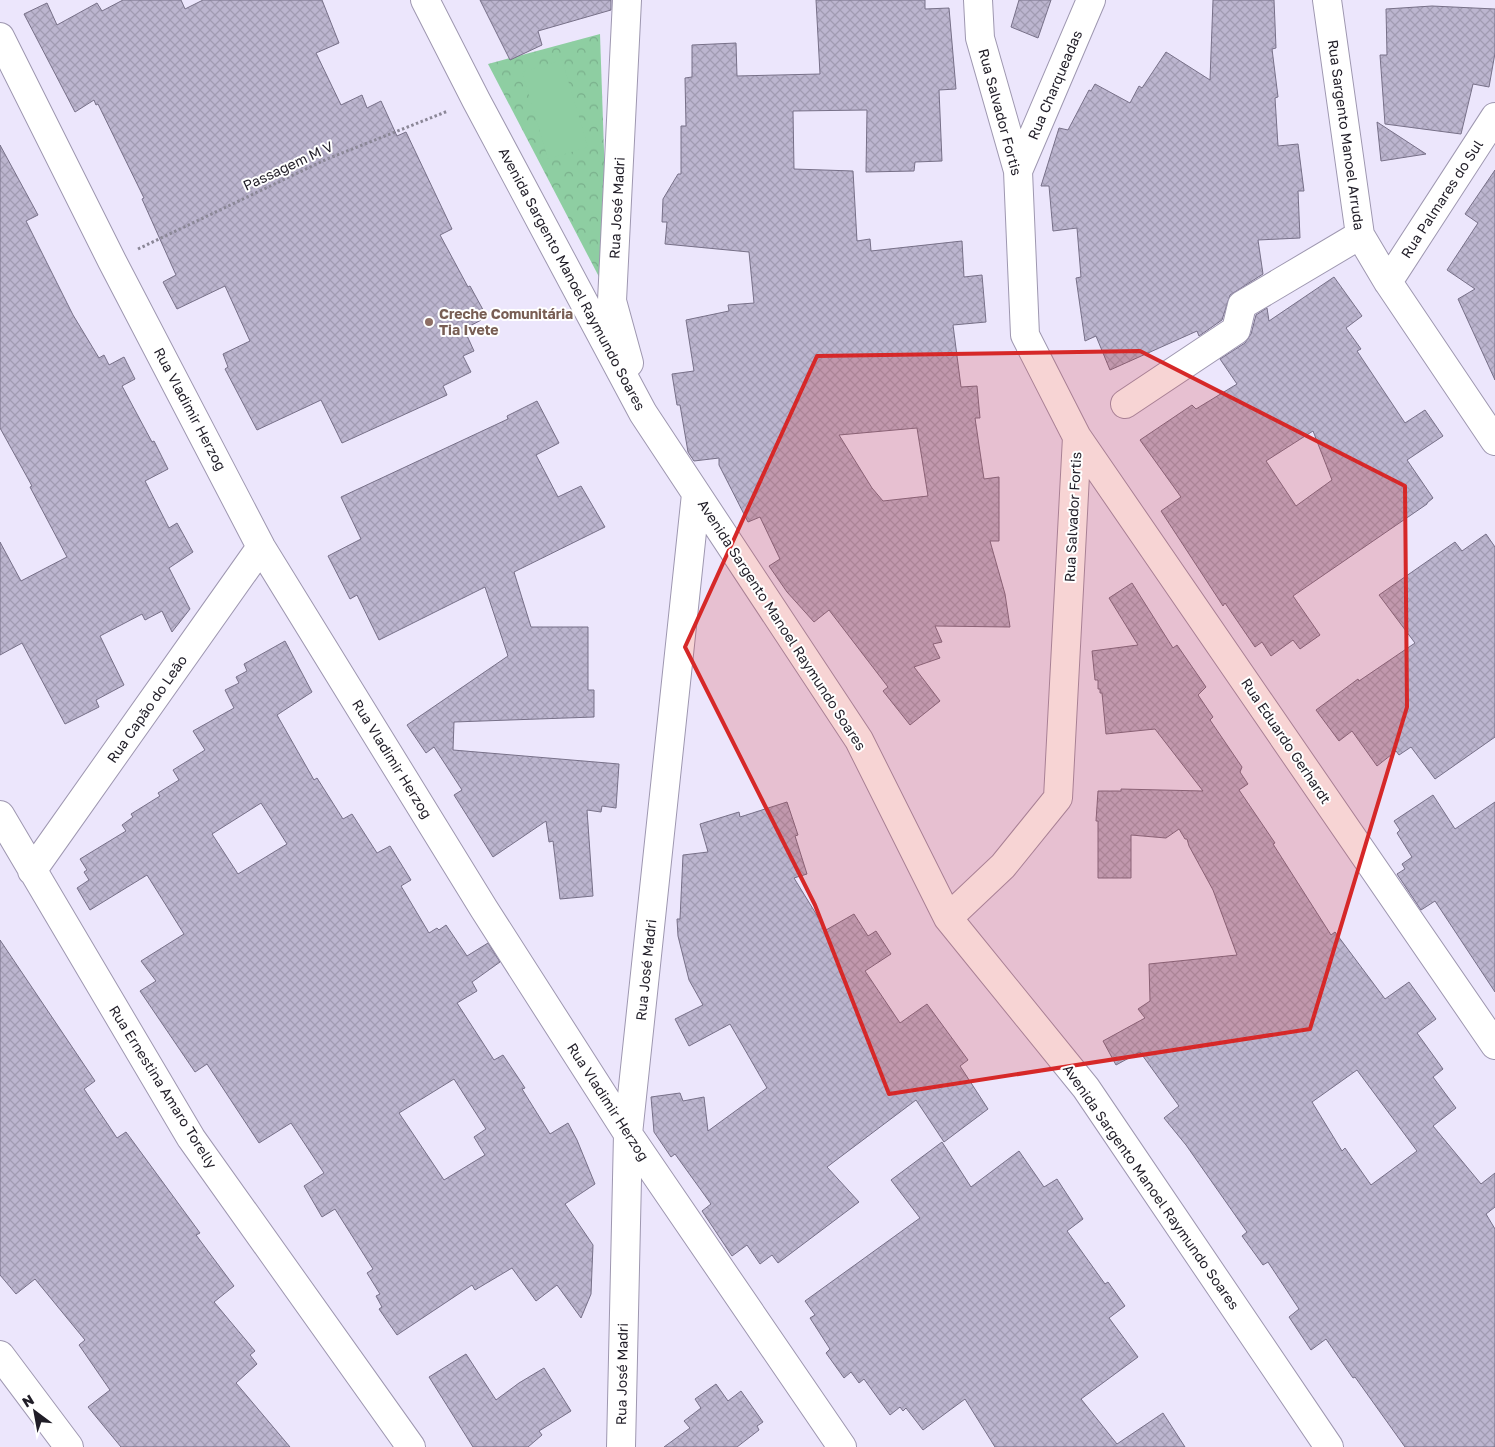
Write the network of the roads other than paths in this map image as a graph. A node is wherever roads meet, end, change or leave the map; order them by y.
1 (425, 0) edge
2 (627, 0) edge
3 (978, 0) edge
4 (1091, 0) edge
5 (1327, 0) edge
6 (0, 38) edge
7 (1495, 117) edge
8 (1018, 171) junction
9 (1360, 235) junction
10 (1388, 282) junction
11 (1125, 404) dead end
12 (643, 413) junction
13 (1077, 437) junction
14 (1495, 441) edge
15 (696, 494) junction
16 (261, 546) junction
17 (0, 815) edge
18 (32, 871) junction
19 (948, 918) junction
20 (1495, 1045) edge
21 (628, 1134) junction
22 (0, 1355) edge
23 (68, 1447) edge
24 (411, 1447) edge
25 (621, 1447) edge
26 (842, 1447) edge
27 (1329, 1447) edge

1 - 12 street, Avenida Sargento Manoel Raymundo Soares
2 - 12 street, Rua José Madri
3 - 8 street, Rua Salvador Fortis
4 - 8 street, Rua Charqueadas
5 - 9 street, Rua Sargento Manoel Arruda
6 - 16 street, Rua Vladimir Herzog
7 - 10 street, Rua Palmares do Sul
8 - 13 street, Rua Salvador Fortis
9 - 10 street, Rua Sargento Manoel Arruda
9 - 11 street
10 - 14 street, Rua Sargento Manoel Arruda
12 - 15 street, Avenida Sargento Manoel Raymundo Soares
13 - 19 street, Rua Salvador Fortis
13 - 20 street, Rua Eduardo Gerhardt
15 - 19 street, Avenida Sargento Manoel Raymundo Soares
15 - 21 street, Rua José Madri
16 - 18 street, Rua Capão do Leão
16 - 21 street, Rua Vladimir Herzog
17 - 18 street, Rua Ernestina Amaro Torelly
18 - 24 street, Rua Ernestina Amaro Torelly
19 - 27 street, Avenida Sargento Manoel Raymundo Soares
21 - 25 street, Rua José Madri
21 - 26 street, Rua Vladimir Herzog
22 - 23 street

